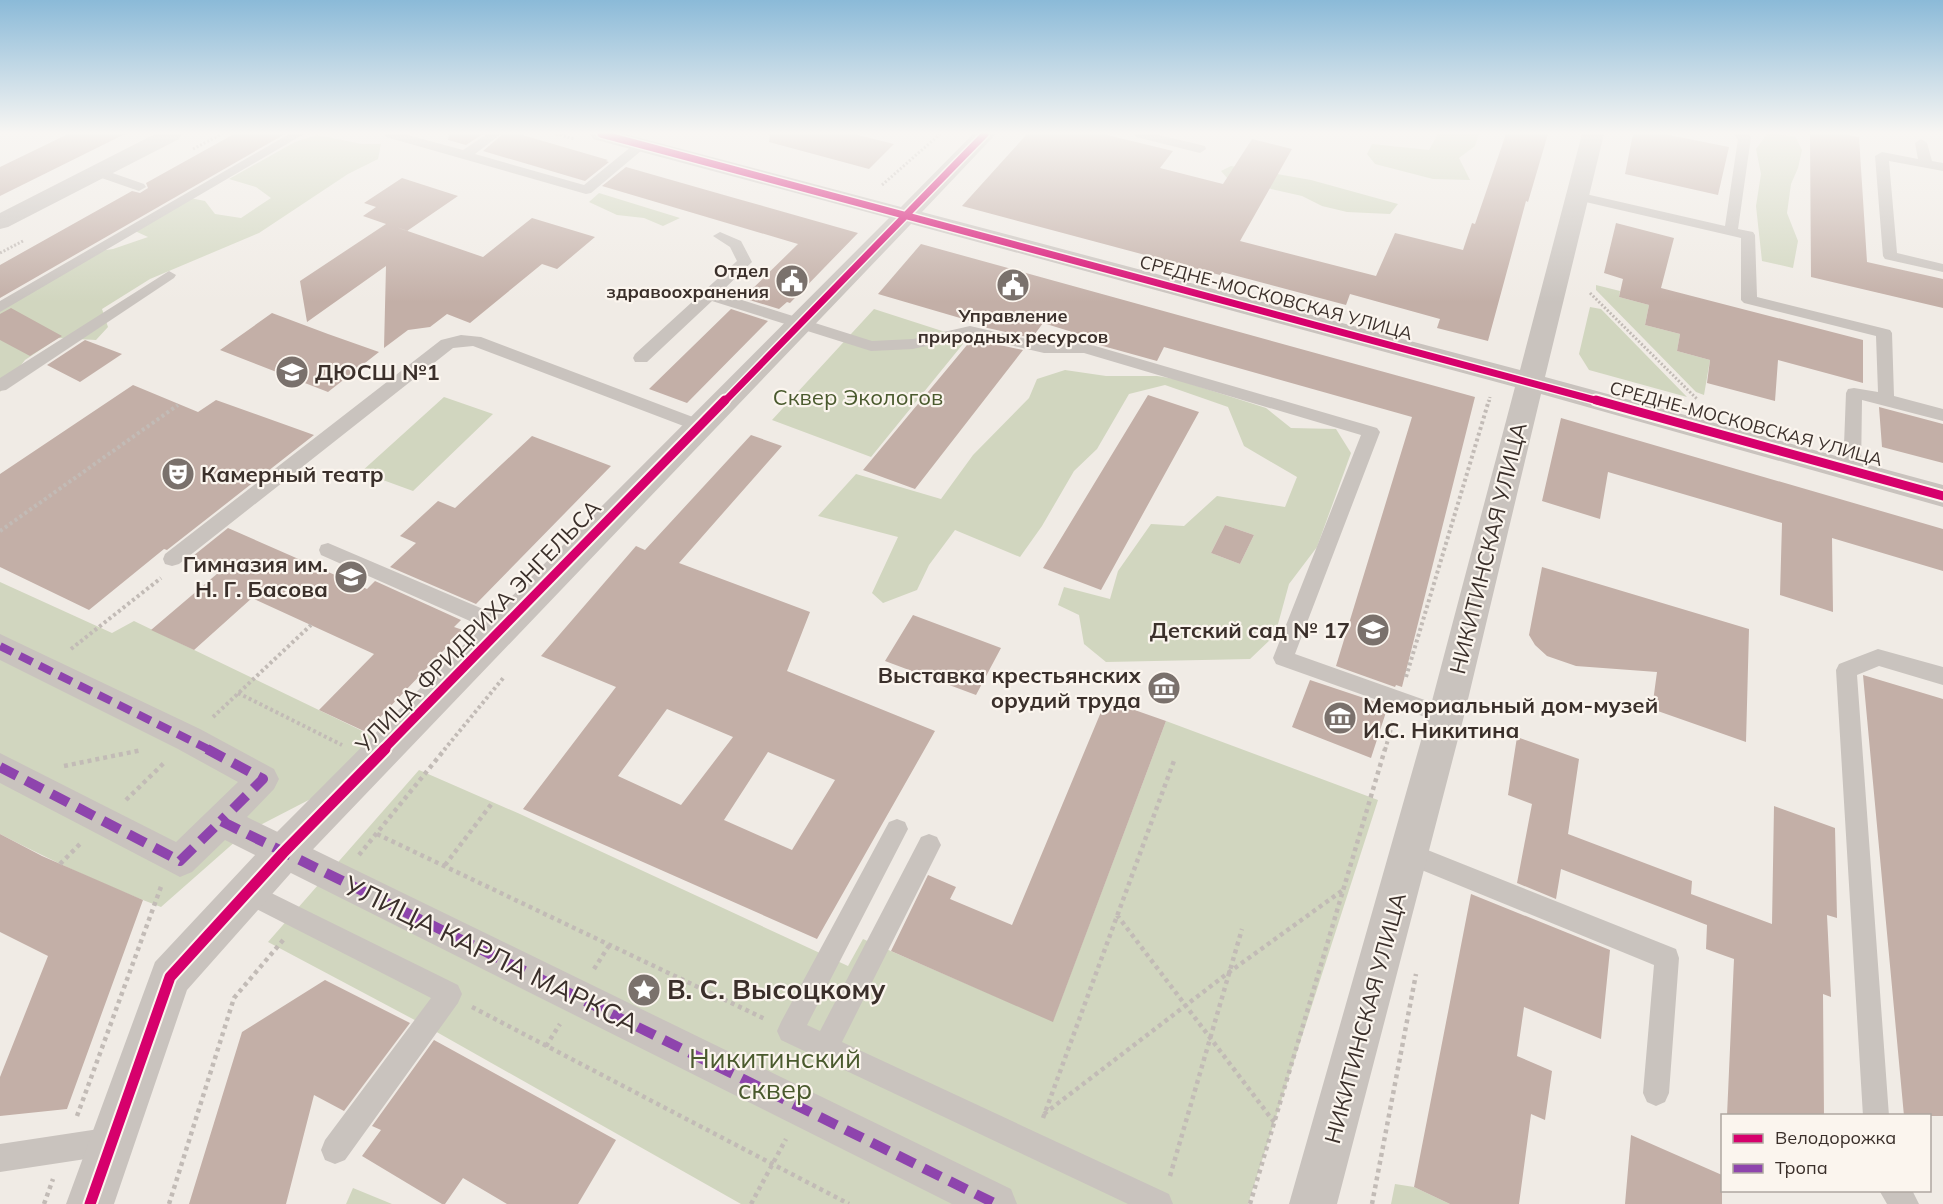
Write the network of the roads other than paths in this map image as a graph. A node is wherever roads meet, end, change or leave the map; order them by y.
1 (62, 190) edge
2 (196, 190) edge
3 (811, 190) edge
4 (929, 190) edge
5 (1579, 190) edge
6 (1737, 190) edge
7 (1885, 190) edge
8 (1577, 196) junction
9 (904, 215) junction
10 (0, 222) edge
11 (1731, 231) junction
12 (720, 236) dead end
13 (1943, 268) edge
14 (169, 275) dead end
15 (709, 295) junction
16 (0, 307) edge
17 (800, 324) junction
18 (641, 358) dead end
19 (1530, 382) junction
20 (0, 386) edge
21 (1886, 399) junction
22 (1943, 415) edge
23 (700, 426) junction
24 (1852, 471) junction
25 (1943, 496) edge
26 (328, 550) dead end
27 (170, 566) road end
28 (504, 627) junction
29 (0, 646) edge
30 (1943, 676) edge
31 (1446, 716) junction
32 (9, 771) edge
33 (221, 820) junction
34 (897, 829) dead end
35 (929, 845) dead end
36 (283, 853) junction
37 (1410, 854) junction
38 (248, 892) junction
39 (825, 1048) junction
40 (1656, 1093) dead end
41 (1875, 1114) edge
42 (112, 1141) junction
43 (335, 1150) dead end
44 (0, 1158) edge
45 (1894, 1192) edge
46 (90, 1204) edge
47 (996, 1204) edge
48 (1159, 1204) edge
49 (1313, 1204) edge
50 (1905, 1204) edge

1 - 10 street
2 - 16 lane
3 - 9 street, СРЕДНЕ-МОСКОВСКАЯ УЛИЦА
4 - 9 street, УЛИЦА ФРИДРИХА ЭНГЕЛЬСА
5 - 8 street, НИКИТИНСКАЯ УЛИЦА
6 - 11 lane
7 - 13 lane
8 - 11 lane
8 - 19 street, НИКИТИНСКАЯ УЛИЦА
9 - 17 street, УЛИЦА ФРИДРИХА ЭНГЕЛЬСА
9 - 19 street, СРЕДНЕ-МОСКОВСКАЯ УЛИЦА
11 - 21 lane
12 - 15 lane
14 - 20 lane
15 - 17 lane
15 - 18 lane
17 - 23 street, УЛИЦА ФРИДРИХА ЭНГЕЛЬСА
17 - 31 lane
19 - 24 street, СРЕДНЕ-МОСКОВСКАЯ УЛИЦА
19 - 31 street, НИКИТИНСКАЯ УЛИЦА
21 - 22 lane
21 - 24 lane
23 - 27 lane
23 - 28 street, УЛИЦА ФРИДРИХА ЭНГЕЛЬСА
24 - 25 street, СРЕДНЕ-МОСКОВСКАЯ УЛИЦА
26 - 28 lane
28 - 36 street, УЛИЦА ФРИДРИХА ЭНГЕЛЬСА
29 - 33 street
30 - 41 lane
31 - 37 street, НИКИТИНСКАЯ УЛИЦА
32 - 33 street
33 - 36 street, УЛИЦА КАРЛА МАРКСА
34 - 39 lane
35 - 39 lane
36 - 38 street, УЛИЦА ФРИДРИХА ЭНГЕЛЬСА
36 - 47 street, УЛИЦА КАРЛА МАРКСА
37 - 40 lane
37 - 49 street, НИКИТИНСКАЯ УЛИЦА
38 - 42 street, УЛИЦА ФРИДРИХА ЭНГЕЛЬСА
38 - 43 lane
39 - 48 lane
42 - 44 lane
42 - 46 street, УЛИЦА ФРИДРИХА ЭНГЕЛЬСА
45 - 50 lane

